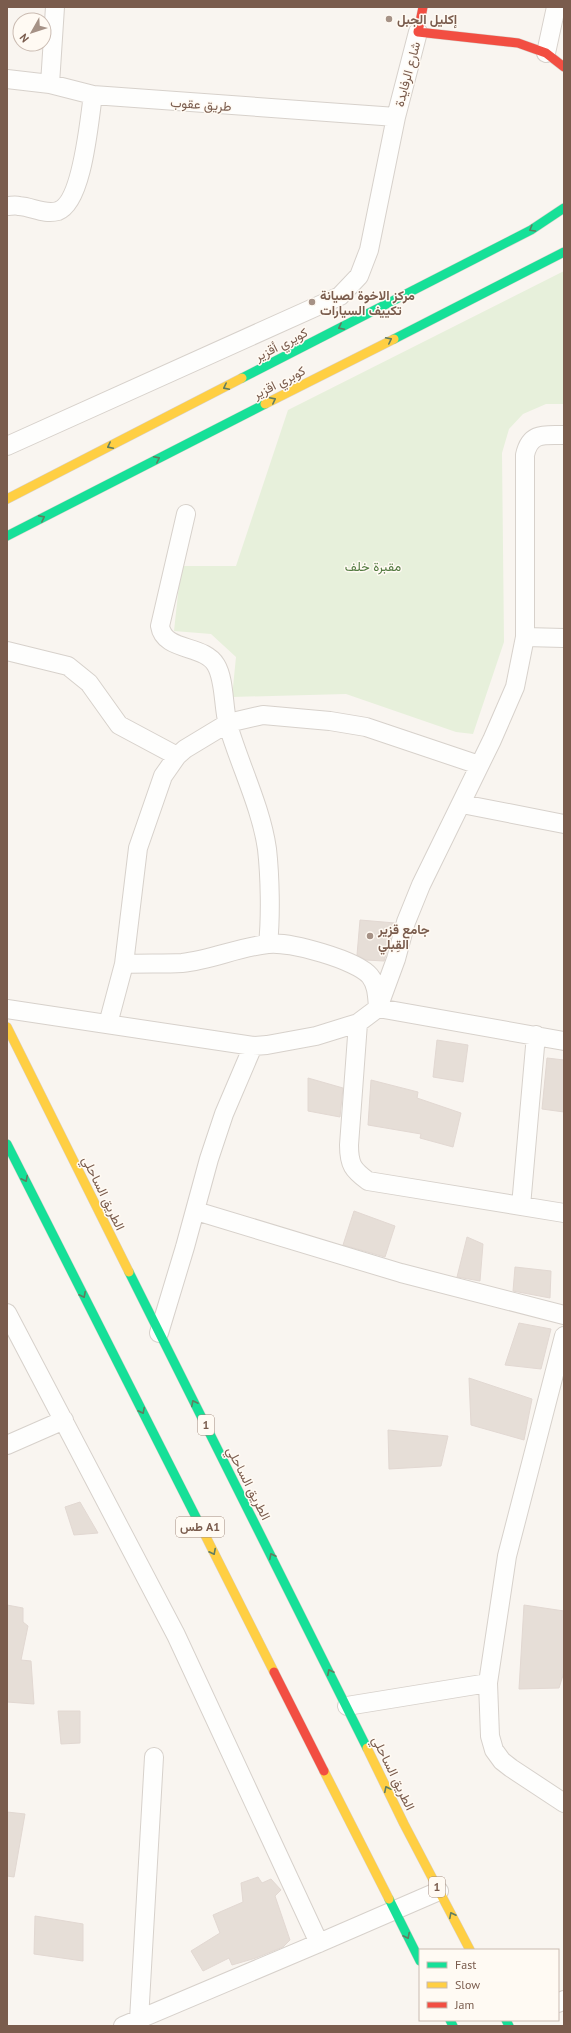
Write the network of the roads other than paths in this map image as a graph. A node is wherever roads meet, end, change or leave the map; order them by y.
1 (55, 7) edge
2 (423, 7) edge
3 (556, 7) edge
4 (418, 32) junction
5 (546, 52) junction
6 (564, 67) edge
7 (7, 79) edge
8 (50, 84) junction
9 (93, 95) junction
10 (396, 117) junction
11 (7, 206) edge
12 (564, 208) edge
13 (564, 252) edge
14 (564, 435) edge
15 (7, 446) edge
16 (7, 499) edge
17 (186, 514) dead end
18 (7, 536) edge
19 (525, 637) junction
20 (564, 638) edge
21 (7, 651) edge
22 (228, 723) junction
23 (177, 756) junction
24 (479, 766) junction
25 (462, 804) junction
26 (564, 824) edge
27 (268, 944) junction
28 (124, 964) junction
29 (378, 1008) junction
30 (7, 1009) edge
31 (358, 1023) junction
32 (108, 1024) junction
33 (7, 1027) edge
34 (536, 1035) junction
35 (564, 1041) edge
36 (253, 1046) junction
37 (7, 1144) edge
38 (521, 1206) junction
39 (196, 1211) junction
40 (564, 1213) edge
41 (7, 1313) edge
42 (564, 1315) edge
43 (159, 1333) junction
44 (564, 1336) edge
45 (64, 1420) junction
46 (7, 1445) edge
47 (488, 1683) junction
48 (347, 1706) junction
49 (154, 1757) dead end
50 (564, 1803) edge
51 (439, 1891) junction
52 (394, 1910) junction
53 (319, 1944) junction
54 (469, 1949) edge
55 (419, 1959) edge
56 (131, 2023) edge

1 - 8 street
2 - 4 main road, شارع الرفايدة
3 - 5 street
4 - 5 main road
4 - 10 street, شارع الرفايدة
5 - 6 main road
7 - 8 street, طريق عقوب
8 - 9 street, طريق عقوب
9 - 10 street, طريق عقوب
9 - 11 street
10 - 15 street, شارع الرفايدة
12 -> 16 main road, كويري أقزير
18 -> 13 main road, كوبري اقزير
14 - 19 street
17 - 22 street
19 - 20 street
19 - 24 street
21 - 23 street
22 - 23 street
22 - 24 street
22 - 27 street
23 - 28 street
24 - 25 street
25 - 26 street
25 - 29 street
27 - 28 street
27 - 29 street
28 - 32 street
29 - 31 street
29 - 34 street
30 - 32 street
31 - 36 street
31 - 38 street
32 - 36 street
33 - 43 main road, الطريق الساحلي / 1
34 - 35 street
34 - 38 street
36 - 39 street
37 -> 52 main road, طس A1
38 - 40 street
39 - 42 street
39 - 43 street
41 - 45 street
48 -> 43 main road, الطريق الساحلي / 1
44 - 47 street
45 - 46 street
45 - 53 street
47 - 48 street
47 - 50 street
51 -> 48 main road, الطريق الساحلي / 1
49 - 56 street
51 - 52 street
54 -> 51 main road, الطريق الساحلي / 1
52 - 53 street
52 -> 55 main road, طس A1
53 - 56 street

